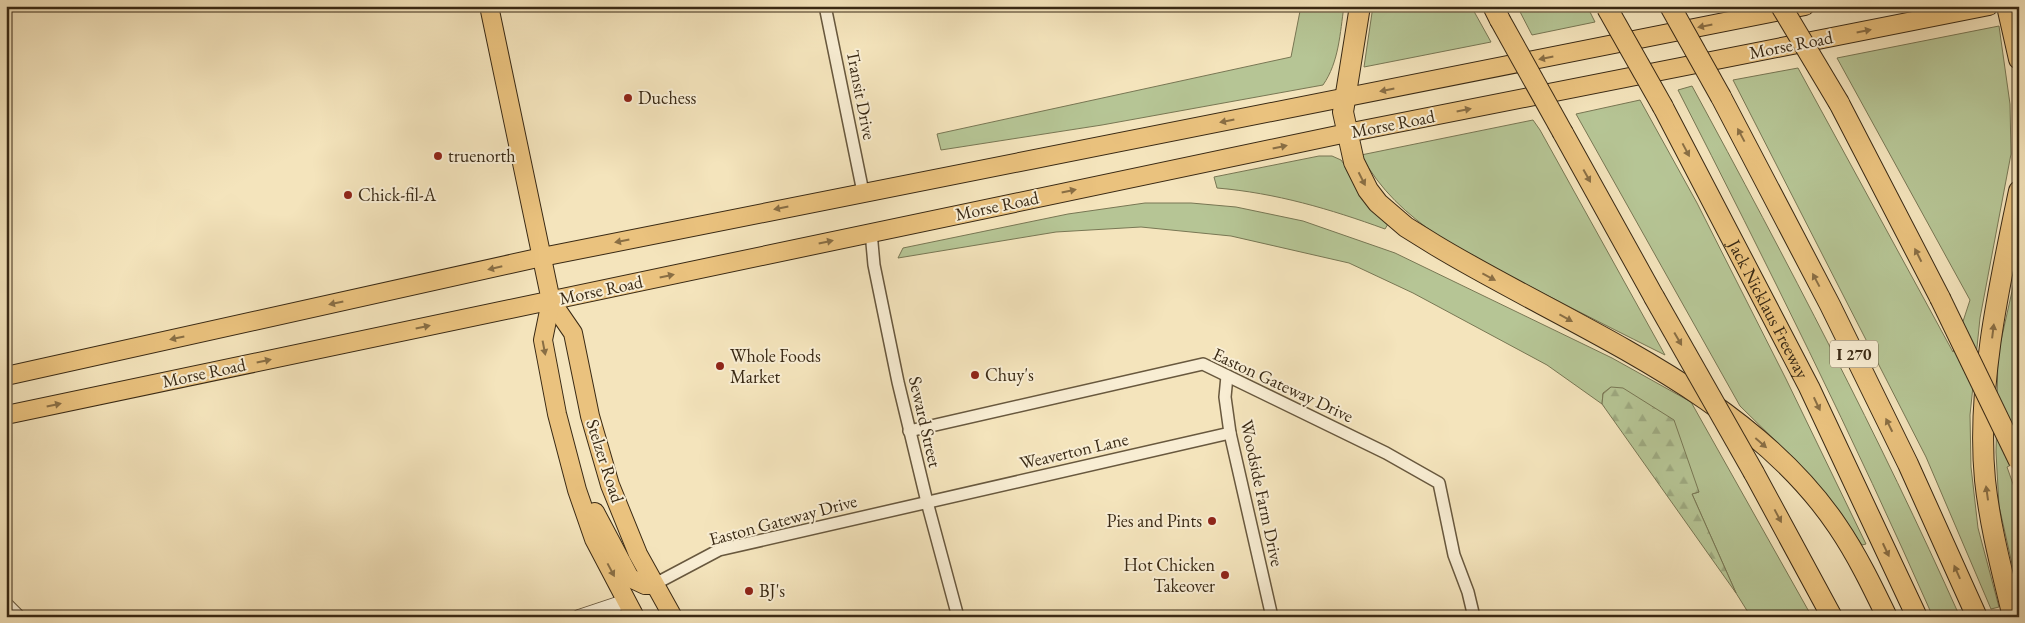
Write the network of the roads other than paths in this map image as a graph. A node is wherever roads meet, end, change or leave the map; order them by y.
1 (489, 6) edge
2 (825, 6) edge
3 (1360, 6) edge
4 (1670, 6) edge
5 (1781, 6) edge
6 (1805, 6) edge
7 (1989, 6) edge
8 (2007, 6) edge
9 (1607, 7) edge
10 (1496, 13) edge
11 (2019, 59) edge
12 (1345, 98) junction
13 (1347, 133) junction
14 (2019, 191) edge
15 (863, 192) junction
16 (871, 232) junction
17 (542, 257) junction
18 (551, 300) junction
19 (6, 376) edge
20 (1227, 376) junction
21 (6, 415) edge
22 (909, 431) junction
23 (1230, 433) junction
24 (2019, 461) edge
25 (574, 475) junction
26 (927, 502) junction
27 (653, 585) junction
28 (627, 601) junction
29 (6, 605) edge
30 (18, 617) edge
31 (579, 617) edge
32 (636, 617) edge
33 (673, 617) edge
34 (958, 617) edge
35 (1272, 617) edge
36 (1474, 617) edge
37 (1832, 617) edge
38 (1887, 617) edge
39 (1917, 617) edge
40 (1977, 617) edge
41 (2013, 617) edge

1 - 17 main road, Stelzer Road
2 - 15 street, Transit Drive
3 - 12 highway
40 -> 4 highway, I 270, bridge
24 -> 5 highway, bridge
6 -> 12 main road, Morse Road
13 -> 7 main road, Morse Road
8 - 11 highway
9 -> 39 highway, Jack Nicklaus Freeway, bridge
10 -> 37 highway, bridge
12 - 13 highway
12 -> 15 main road, Morse Road
16 -> 13 main road, Morse Road
13 -> 38 highway
41 -> 14 highway
15 -> 17 main road, Morse Road
18 -> 16 main road, Morse Road
16 - 22 street, Seward Street
17 - 18 main road, Stelzer Road
17 -> 19 main road, Morse Road
21 -> 18 main road, Morse Road
18 -> 25 main road, Stelzer Road
18 - 27 main road, Stelzer Road
20 - 22 street, Easton Gateway Drive
20 - 23 street, Woodside Farm Drive
20 - 36 street, Easton Gateway Drive
22 - 26 street, Seward Street
23 - 26 street, Weaverton Lane
23 - 35 street, Woodside Farm Drive
25 - 27 main road
25 -> 28 main road, Stelzer Road
26 - 27 street, Easton Gateway Drive
26 - 34 street, Seward Street
27 - 33 main road, Stelzer Road
28 - 31 street
28 - 32 main road, Stelzer Road
29 - 30 street

